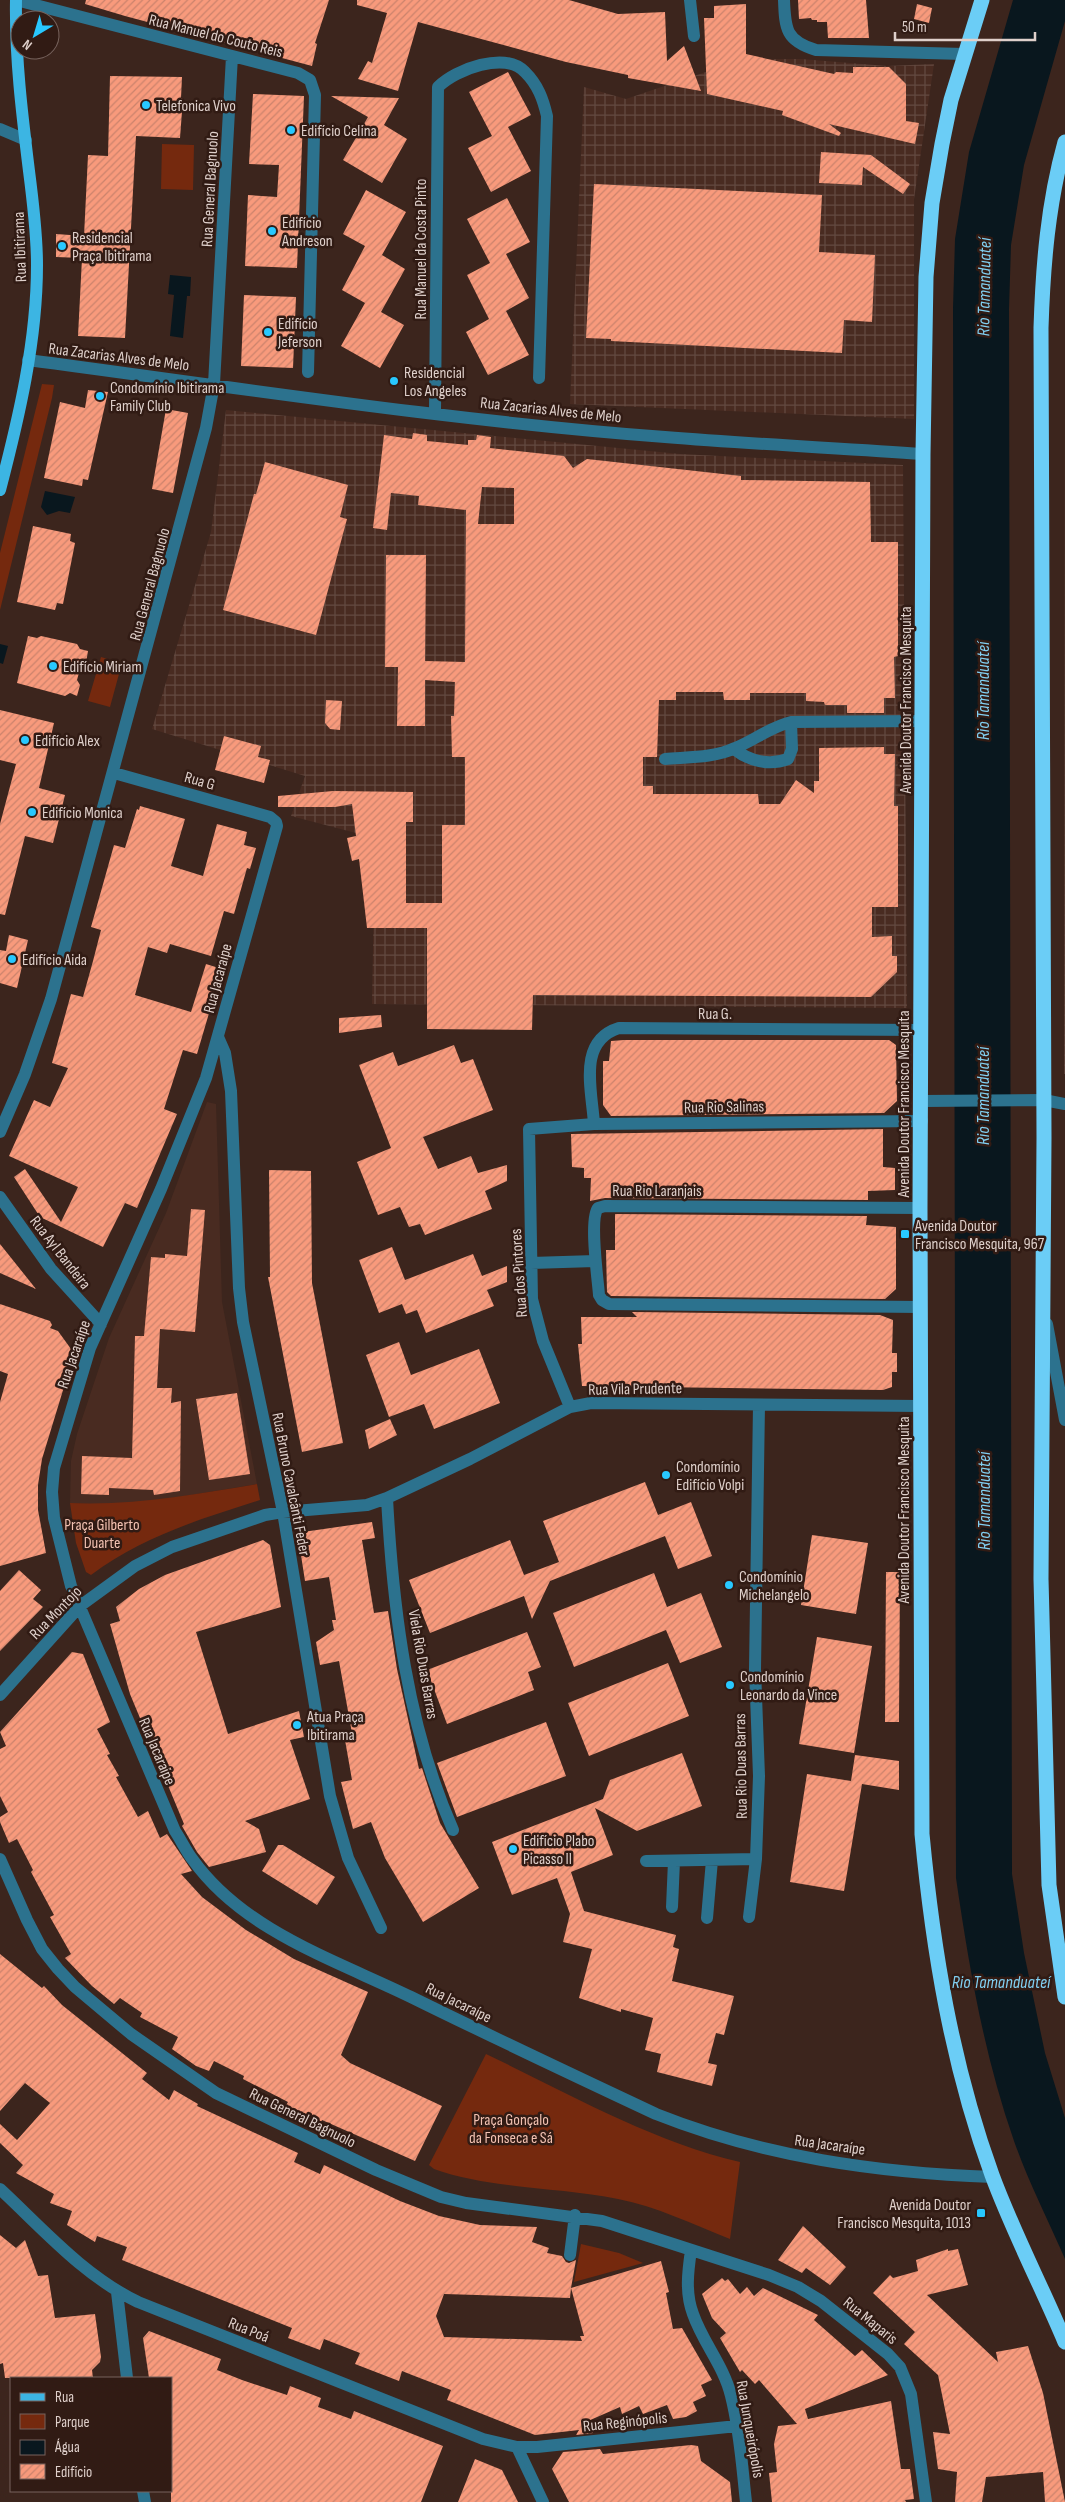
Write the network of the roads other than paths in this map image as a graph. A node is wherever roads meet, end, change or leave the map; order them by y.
1 (16, 0) edge
2 (690, 0) edge
3 (784, 0) edge
4 (982, 0) edge
5 (694, 36) dead end
6 (964, 54) junction
7 (232, 56) junction
8 (0, 128) edge
9 (26, 140) junction
10 (1065, 142) edge
11 (28, 360) junction
12 (308, 372) dead end
13 (539, 378) dead end
14 (214, 384) junction
15 (434, 412) junction
16 (923, 454) junction
17 (0, 490) edge
18 (922, 721) junction
19 (792, 722) junction
20 (734, 749) junction
21 (665, 759) dead end
22 (114, 773) junction
23 (276, 822) joint
24 (922, 1030) junction
25 (218, 1037) junction
26 (1044, 1100) junction
27 (922, 1101) junction
28 (1065, 1104) edge
29 (922, 1120) junction
30 (594, 1124) junction
31 (528, 1131) joint
32 (0, 1132) edge
33 (0, 1196) edge
34 (920, 1208) junction
35 (595, 1261) junction
36 (531, 1263) junction
37 (1041, 1292) junction
38 (921, 1307) junction
39 (101, 1324) junction
40 (759, 1405) junction
41 (920, 1406) junction
42 (570, 1407) junction
43 (1065, 1420) edge
44 (387, 1498) junction
45 (282, 1512) junction
46 (80, 1606) junction
47 (0, 1695) edge
48 (453, 1830) dead end
49 (0, 1859) edge
50 (756, 1859) junction
51 (712, 1860) junction
52 (646, 1861) dead end
53 (674, 1861) junction
54 (672, 1906) dead end
55 (749, 1916) dead end
56 (707, 1918) dead end
57 (381, 1928) dead end
58 (1065, 1997) edge
59 (993, 2177) junction
60 (0, 2189) edge
61 (575, 2216) junction
62 (691, 2250) junction
63 (570, 2254) dead end
64 (117, 2292) junction
65 (1065, 2342) edge
66 (127, 2377) edge
67 (736, 2426) junction
68 (517, 2447) junction
69 (544, 2502) edge
70 (746, 2502) edge
71 (926, 2502) edge

1 - 7 street, Rua Manuel do Couto Reis
1 - 9 main road, Rua Ibitirama
2 - 5 street
3 - 6 street
4 - 6 highway, Avenida Doutor Francisco Mesquita
6 - 16 highway, Avenida Doutor Francisco Mesquita
7 - 12 street, Rua Manuel do Couto Reis
7 - 14 street, Rua General Bagnuolo
8 - 9 street
9 - 11 main road, Rua Ibitirama
10 - 26 highway
11 - 14 street, Rua Zacarias Alves de Melo
11 - 17 main road, Rua Ibitirama
13 - 15 street, Rua Manuel da Costa Pinto
14 - 15 street, Rua Zacarias Alves de Melo
14 - 22 street, Rua General Bagnuolo
15 - 16 street, Rua Zacarias Alves de Melo
16 - 18 highway, Avenida Doutor Francisco Mesquita
18 - 19 street
18 - 24 highway, Avenida Doutor Francisco Mesquita
19 - 20 street
19 - 20 street
20 - 21 street
22 - 23 street, Rua G
22 - 32 street, Rua General Bagnuolo
23 - 25 street, Rua Jacaraípe
24 - 27 highway, Avenida Doutor Francisco Mesquita
24 - 30 street, Rua G.
25 - 39 street, Rua Jacaraípe
25 - 45 street, Rua Bruno Cavalcânti Feder
26 - 27 street
26 - 28 street
26 - 37 highway
27 - 29 highway, Avenida Doutor Francisco Mesquita
29 - 30 street, Rua Rio Salinas
29 - 34 highway, Avenida Doutor Francisco Mesquita
30 - 31 street, Rua Rio Salinas
31 - 36 street, Rua dos Pintores
33 - 39 street, Rua Ayl Bandeira
34 - 35 street, Rua Rio Laranjais
34 - 38 highway, Avenida Doutor Francisco Mesquita
35 - 36 street
35 - 38 street, Rua Rio Laranjais
36 - 42 street, Rua dos Pintores
37 - 43 street
37 - 58 highway
38 - 41 highway, Avenida Doutor Francisco Mesquita
39 - 46 street, Rua Jacaraípe
40 - 41 street, Rua Vila Prudente
40 - 42 street, Rua Vila Prudente
40 - 50 street, Rua Rio Duas Barras
41 - 59 highway, Avenida Doutor Francisco Mesquita
42 - 44 street, Rua Vila Prudente
44 - 45 street, Rua Vila Prudente
44 - 48 street, Viela Rio Duas Barras
45 - 46 street, Rua Montojo
45 - 57 street, Rua Bruno Cavalcânti Feder
46 - 47 street, Rua Montojo
46 - 59 street, Rua Jacaraípe
49 - 61 street, Rua General Bagnuolo
50 - 51 street
50 - 55 street, Rua Rio Duas Barras
51 - 53 street
51 - 56 street
52 - 53 street
53 - 54 street
59 - 65 highway, Avenida Doutor Francisco Mesquita
60 - 64 street, Rua Poá
61 - 62 street, Rua General Bagnuolo
61 - 63 street
62 - 67 street, Rua Junqueirópolis
62 - 71 street, Rua Maparis
64 - 66 street
64 - 68 street, Rua Poá
67 - 68 street, Rua Reginópolis
67 - 70 street, Rua Junqueirópolis
68 - 69 street

